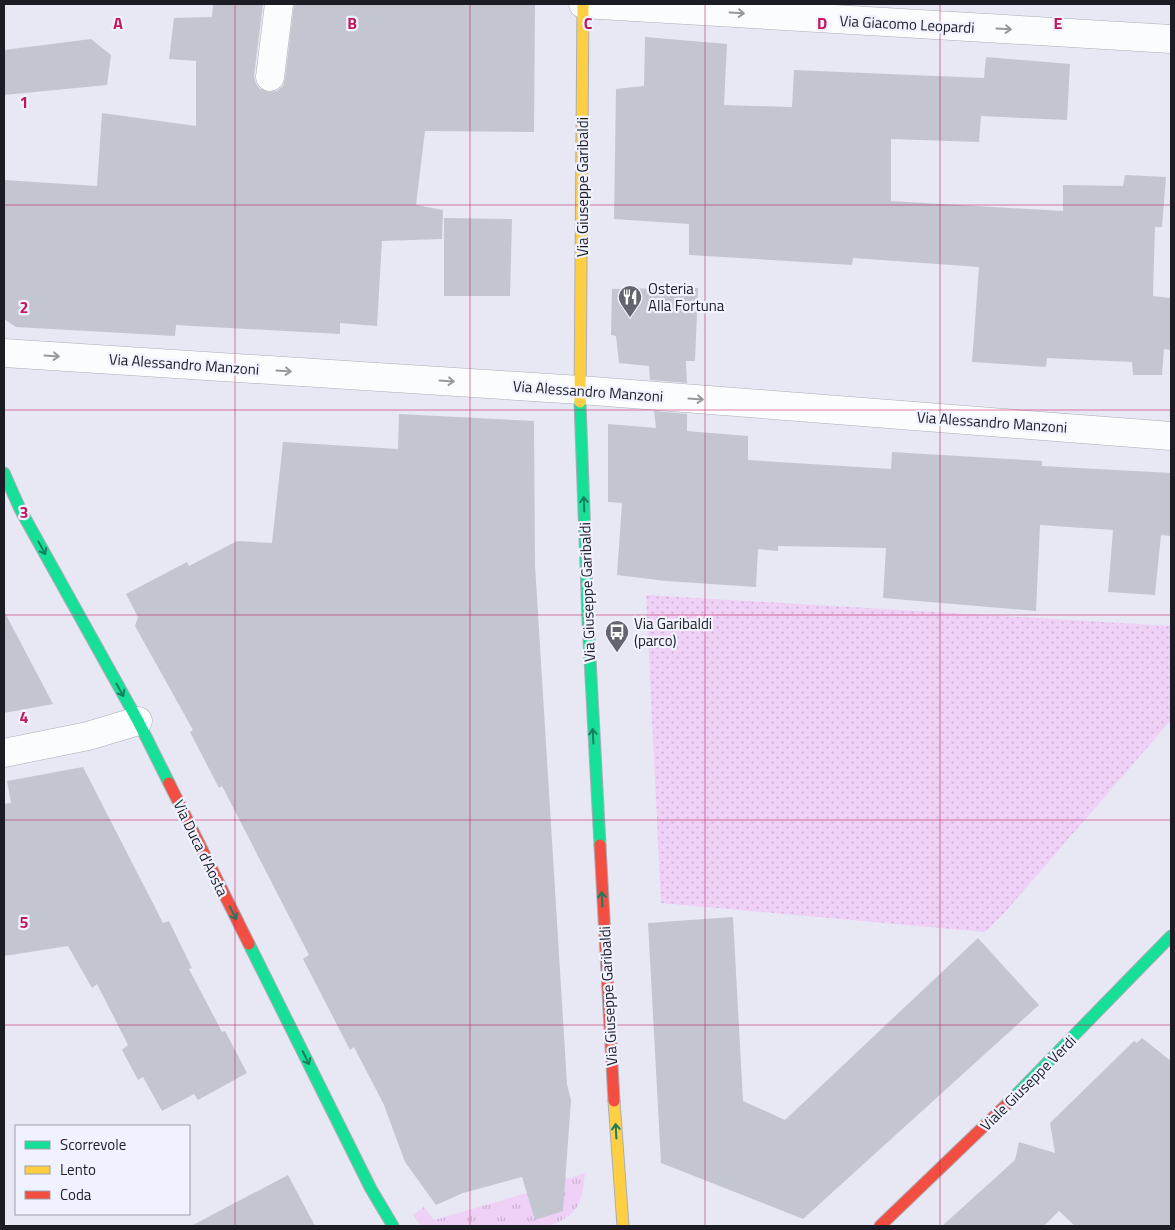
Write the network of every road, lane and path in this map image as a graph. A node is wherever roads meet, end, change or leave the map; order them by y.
1 (279, 4) edge
2 (583, 4) edge
3 (1171, 39) edge
4 (270, 77) dead end
5 (4, 353) edge
6 (580, 390) junction
7 (1171, 436) edge
8 (4, 473) edge
9 (138, 721) junction
10 (4, 753) edge
11 (1171, 936) edge
12 (618, 1179) junction
13 (374, 1194) junction
14 (634, 1218) dead end
15 (385, 1226) edge
16 (394, 1226) edge
17 (624, 1226) edge
18 (880, 1226) edge

1 - 4 street
2 -> 3 street, Via Giacomo Leopardi
2 - 6 street, Via Giuseppe Garibaldi
5 -> 6 street, Via Alessandro Manzoni
6 -> 7 street, Via Alessandro Manzoni
12 -> 6 street, Via Giuseppe Garibaldi
8 -> 9 street, Via Duca d'Aosta
9 - 10 street
9 -> 13 street, Via Duca d'Aosta
11 - 18 street, Viale Giuseppe Verdi
12 - 14 street
12 - 17 street, Via Giuseppe Garibaldi
13 - 15 street
13 - 16 street, Via Duca d'Aosta

